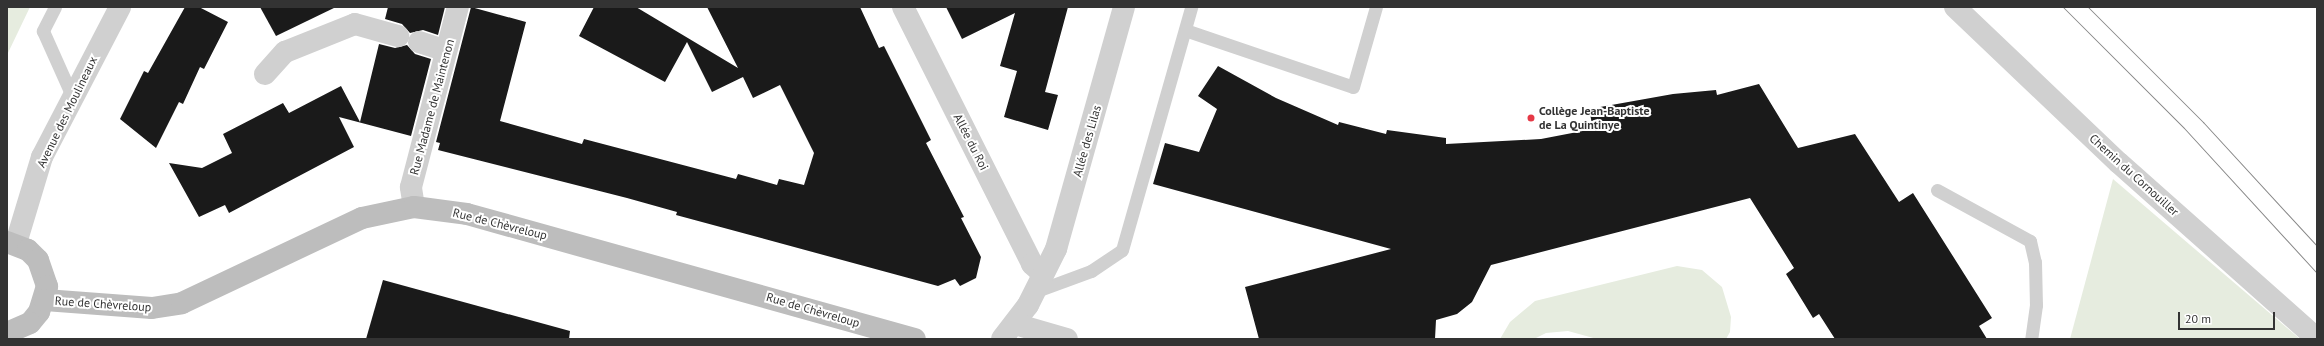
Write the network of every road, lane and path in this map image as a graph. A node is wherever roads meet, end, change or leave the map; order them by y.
1 (55, 7) edge
2 (120, 7) edge
3 (458, 7) edge
4 (903, 7) edge
5 (1124, 7) edge
6 (1191, 7) edge
7 (1376, 7) edge
8 (1955, 7) edge
9 (1185, 30) junction
10 (398, 36) dead end
11 (419, 42) dead end
12 (446, 51) junction
13 (265, 74) dead end
14 (73, 98) junction
15 (1937, 190) dead end
16 (414, 207) junction
17 (11, 242) edge
18 (1039, 283) junction
19 (45, 300) junction
20 (1008, 331) edge
21 (7, 333) edge
22 (915, 339) edge
23 (1068, 339) edge
24 (2031, 339) edge
25 (2317, 339) edge

1 - 14 lane
2 - 14 street, Avenue des Moulineaux
3 - 12 street, Rue Madame de Maintenon
4 - 18 street, Allée du Roi
5 - 18 street, Allée des Lilas
6 - 9 lane
7 - 9 lane
8 - 25 street, Chemin du Cornouiller
9 - 18 lane
10 - 13 street
11 - 12 street
12 - 16 street, Rue Madame de Maintenon
14 - 17 street, Avenue des Moulineaux
15 - 24 lane
16 - 19 street, Rue de Chèvreloup
16 - 22 street, Rue de Chèvreloup
17 - 19 street
18 - 20 street, Allée des Lilas
19 - 21 street
20 - 23 street

